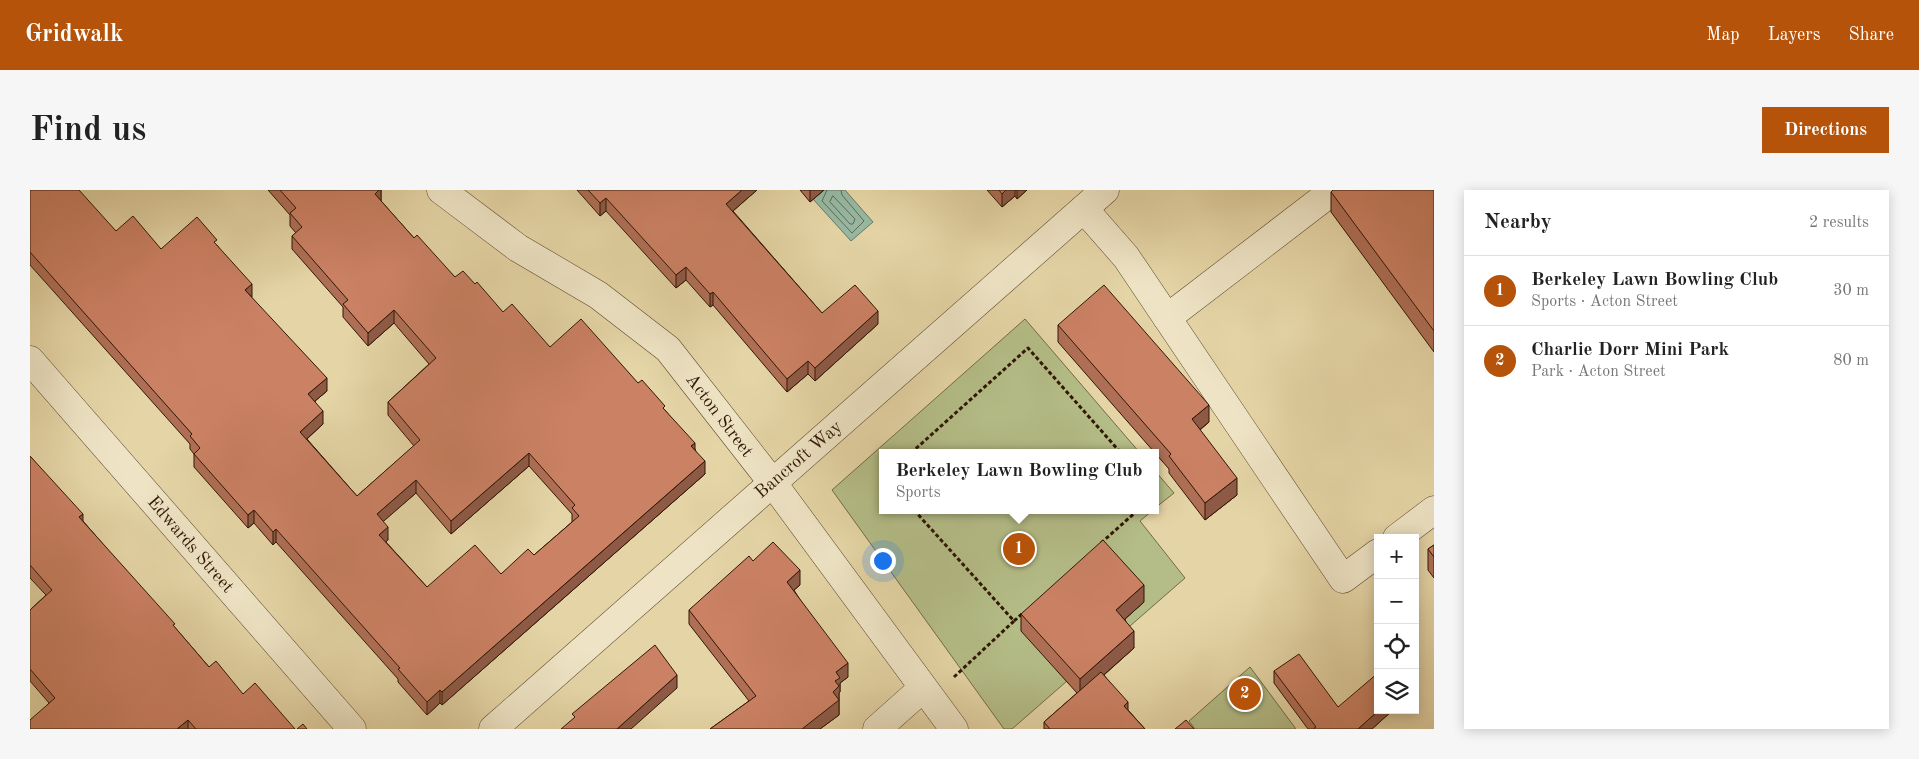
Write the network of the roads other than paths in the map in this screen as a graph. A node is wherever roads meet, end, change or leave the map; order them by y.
1 (441, 190) edge
2 (1105, 190) edge
3 (1334, 190) edge
4 (1084, 209) junction
5 (1167, 318) junction
6 (30, 360) edge
7 (772, 482) junction
8 (1434, 510) edge
9 (1402, 534) edge
10 (1374, 556) edge
11 (927, 693) junction
12 (352, 729) edge
13 (493, 729) edge
14 (877, 729) edge
15 (954, 729) edge

1 - 7 street, Acton Street
2 - 4 street, Bancroft Way
3 - 5 street
4 - 5 street
4 - 7 street, Bancroft Way
5 - 10 street
6 - 12 street, Edwards Street
7 - 11 street, Acton Street
7 - 13 street, Bancroft Way
8 - 9 street
11 - 14 street
11 - 15 street, Acton Street

